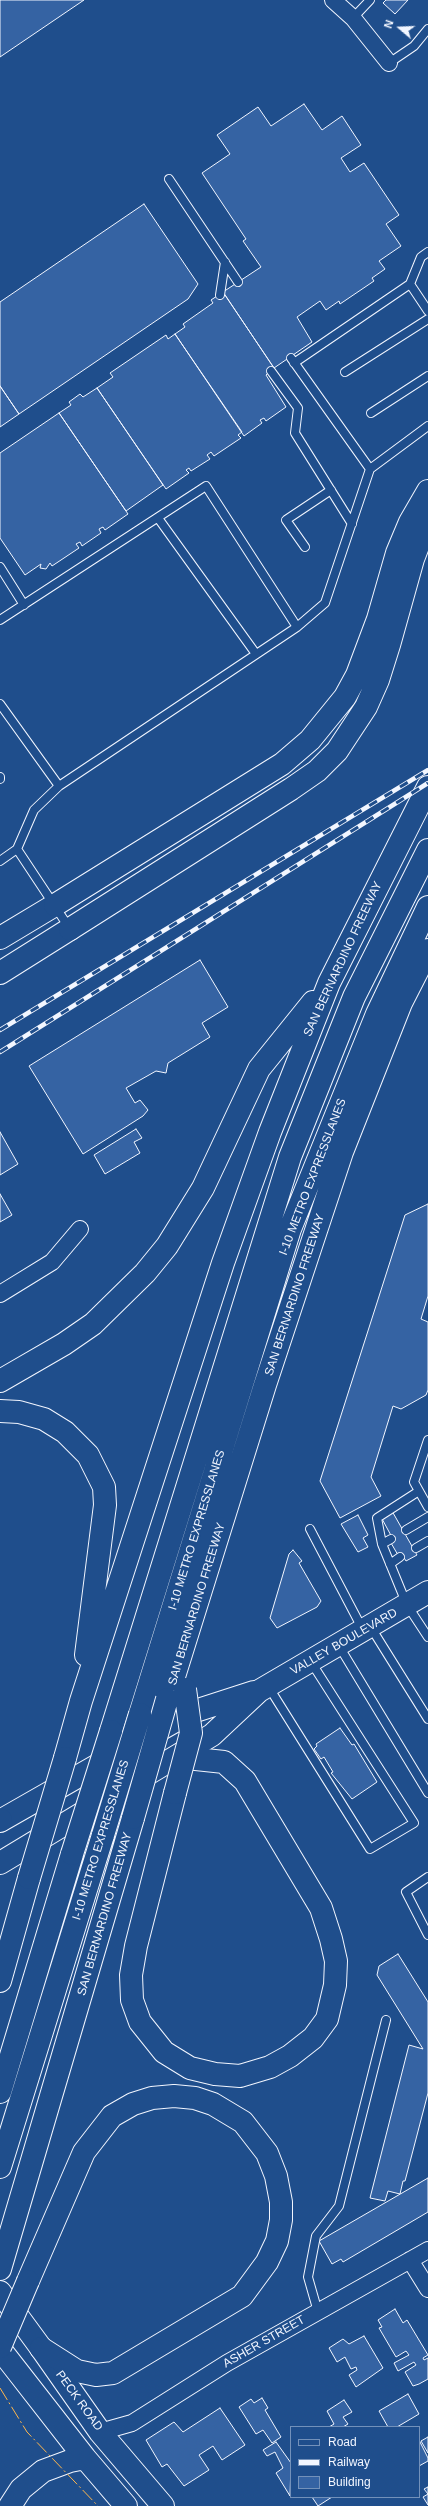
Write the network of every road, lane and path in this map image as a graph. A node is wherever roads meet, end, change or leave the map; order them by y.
1 (333, 0) edge
2 (370, 0) edge
3 (353, 18) junction
4 (428, 29) edge
5 (389, 63) joint
6 (168, 179) dead end
7 (428, 252) edge
8 (225, 262) junction
9 (238, 282) dead end
10 (410, 284) junction
11 (220, 295) dead end
12 (428, 311) edge
13 (428, 319) edge
14 (271, 371) dead end
15 (345, 372) dead end
16 (428, 376) edge
17 (371, 413) dead end
18 (428, 426) edge
19 (370, 470) junction
20 (331, 490) junction
21 (428, 491) edge
22 (158, 518) junction
23 (428, 520) edge
24 (352, 524) junction
25 (305, 548) dead end
26 (0, 567) edge
27 (24, 605) junction
28 (0, 620) edge
29 (297, 627) junction
30 (256, 654) junction
31 (0, 704) edge
32 (59, 786) junction
33 (428, 787) edge
34 (17, 849) junction
35 (428, 850) edge
36 (0, 861) edge
37 (55, 905) junction
38 (428, 906) edge
39 (70, 929) junction
40 (0, 938) edge
41 (428, 950) edge
42 (0, 973) edge
43 (329, 983) junction
44 (80, 1229) dead end
45 (0, 1294) edge
46 (0, 1381) edge
47 (0, 1412) edge
48 (428, 1440) edge
49 (419, 1492) junction
50 (428, 1507) edge
51 (428, 1517) edge
52 (310, 1528) dead end
53 (406, 1530) dead end
54 (390, 1539) dead end
55 (428, 1541) edge
56 (382, 1544) junction
57 (416, 1548) dead end
58 (400, 1557) dead end
59 (390, 1564) junction
60 (428, 1592) edge
61 (407, 1605) junction
62 (367, 1628) junction
63 (428, 1637) edge
64 (338, 1645) junction
65 (310, 1661) junction
66 (263, 1688) junction
67 (176, 1694) junction
68 (81, 1701) junction
69 (428, 1719) edge
70 (177, 1757) junction
71 (428, 1792) edge
72 (0, 1820) edge
73 (0, 1863) edge
74 (428, 1877) edge
75 (428, 1935) edge
76 (0, 1981) edge
77 (386, 2020) dead end
78 (0, 2092) edge
79 (0, 2167) edge
80 (428, 2250) edge
81 (410, 2260) junction
82 (2, 2262) edge
83 (428, 2289) edge
84 (0, 2292) edge
85 (318, 2312) junction
86 (0, 2348) edge
87 (41, 2348) junction
88 (100, 2432) junction
89 (84, 2458) junction
90 (10, 2506) edge
91 (126, 2506) edge
92 (163, 2506) edge

1 - 3 street
2 - 3 lane
3 - 5 street
4 - 5 lane
6 - 8 lane
7 - 10 lane
8 - 9 lane
8 - 11 lane
10 - 12 lane
10 - 19 lane
13 - 15 lane
14 - 20 lane
16 - 17 lane
18 - 19 lane
19 - 24 lane
20 - 24 lane
20 - 25 lane
21 - 37 main road
22 - 27 lane
22 - 29 lane
22 - 30 lane
23 - 39 main road
24 - 29 lane
26 - 27 lane
27 - 28 lane
29 - 30 lane
30 - 32 lane
31 - 32 lane
32 - 34 lane
33 - 43 main road, SAN BERNARDINO FREEWAY
34 - 36 lane
34 - 37 lane
35 - 78 main road, I-10 METRO EXPRESSLANES, bridge
37 - 39 lane
37 - 40 main road
38 - 79 main road, I-10 METRO EXPRESSLANES, bridge
39 - 42 main road
41 - 67 main road, SAN BERNARDINO FREEWAY
43 - 46 main road
43 - 68 main road, SAN BERNARDINO FREEWAY
44 - 45 street
47 - 68 main road
48 - 49 lane
49 - 50 lane
49 - 56 lane
51 - 53 lane
52 - 62 lane
54 - 56 lane
55 - 57 lane
56 - 59 lane
58 - 59 lane
59 - 61 lane
60 - 61 main road, VALLEY BOULEVARD
61 - 62 main road, VALLEY BOULEVARD
61 - 63 lane
62 - 64 main road, VALLEY BOULEVARD
62 - 69 lane
64 - 65 main road, VALLEY BOULEVARD
64 - 71 lane
65 - 66 main road, VALLEY BOULEVARD
65 - 66 lane
66 - 70 main road, VALLEY BOULEVARD
66 - 72 main road, VALLEY BOULEVARD
67 - 70 main road, bridge
67 - 82 main road, SAN BERNARDINO FREEWAY, bridge
68 - 76 main road, SAN BERNARDINO FREEWAY, bridge
70 - 73 main road, VALLEY BOULEVARD
74 - 75 lane
77 - 85 lane
80 - 81 street, ASHER STREET
81 - 83 street
81 - 85 street, ASHER STREET
84 - 87 main road, PECK ROAD
85 - 88 street, ASHER STREET
86 - 87 main road, bridge
86 - 89 main road
87 - 88 main road, PECK ROAD
88 - 92 main road, PECK ROAD
89 - 90 main road
89 - 91 main road

